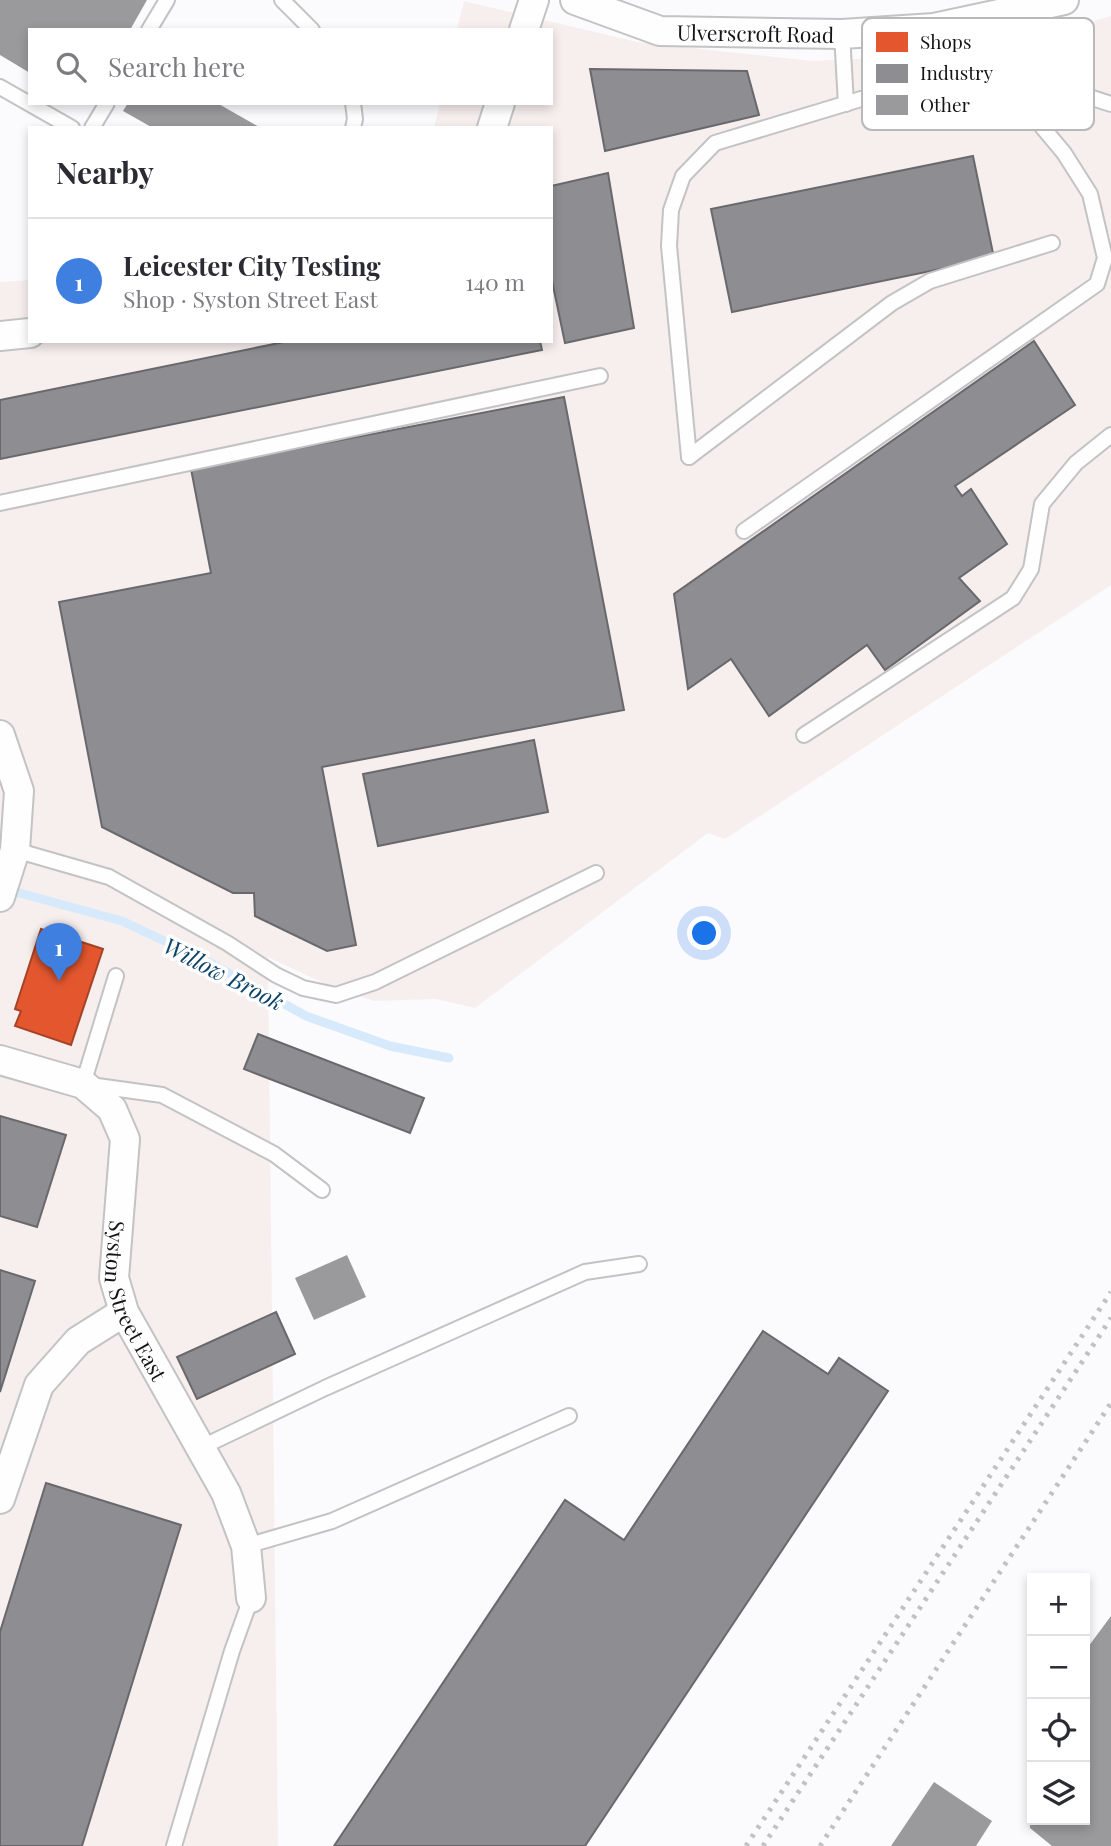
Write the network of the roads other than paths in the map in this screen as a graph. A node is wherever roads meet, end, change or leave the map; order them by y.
1 (167, 0) edge
2 (282, 0) edge
3 (534, 0) edge
4 (575, 0) edge
5 (1064, 0) edge
6 (980, 18) edge
7 (150, 28) edge
8 (310, 28) edge
9 (525, 28) edge
10 (862, 33) edge
11 (842, 34) junction
12 (0, 87) edge
13 (862, 99) edge
14 (1094, 99) edge
15 (28, 103) edge
16 (846, 104) junction
17 (1111, 104) edge
18 (32, 105) edge
19 (106, 105) edge
20 (353, 105) edge
21 (499, 105) edge
22 (68, 126) edge
23 (93, 126) edge
24 (353, 126) edge
25 (493, 126) edge
26 (1045, 130) edge
27 (1052, 243) dead end
28 (28, 333) edge
29 (0, 336) edge
30 (600, 376) dead end
31 (1111, 435) edge
32 (0, 503) edge
33 (744, 531) dead end
34 (0, 735) edge
35 (804, 736) dead end
36 (15, 850) junction
37 (596, 873) dead end
38 (0, 897) edge
39 (116, 976) dead end
40 (0, 1060) edge
41 (83, 1084) junction
42 (322, 1190) dead end
43 (639, 1264) dead end
44 (124, 1312) junction
45 (569, 1416) dead end
46 (200, 1448) junction
47 (0, 1499) edge
48 (246, 1546) junction
49 (251, 1598) joint
50 (174, 1846) edge

1 - 7 lane
2 - 8 lane
3 - 9 street
4 - 11 street, Ulverscroft Road
5 - 6 street, Ulverscroft Road
10 - 11 street, Ulverscroft Road
11 - 16 lane
12 - 15 lane
13 - 16 lane
14 - 17 lane
16 - 27 lane
18 - 22 lane
19 - 23 lane
20 - 24 lane
21 - 25 street
26 - 33 lane
28 - 29 street
30 - 32 lane
31 - 35 lane
34 - 36 street
36 - 37 lane
36 - 38 street
39 - 41 lane
40 - 41 street, Syston Street East
41 - 42 lane
41 - 44 street, Syston Street East
43 - 46 lane
44 - 46 street, Syston Street East
44 - 47 street
45 - 48 lane
46 - 48 street, Syston Street East
48 - 49 street, Syston Street East
49 - 50 lane

